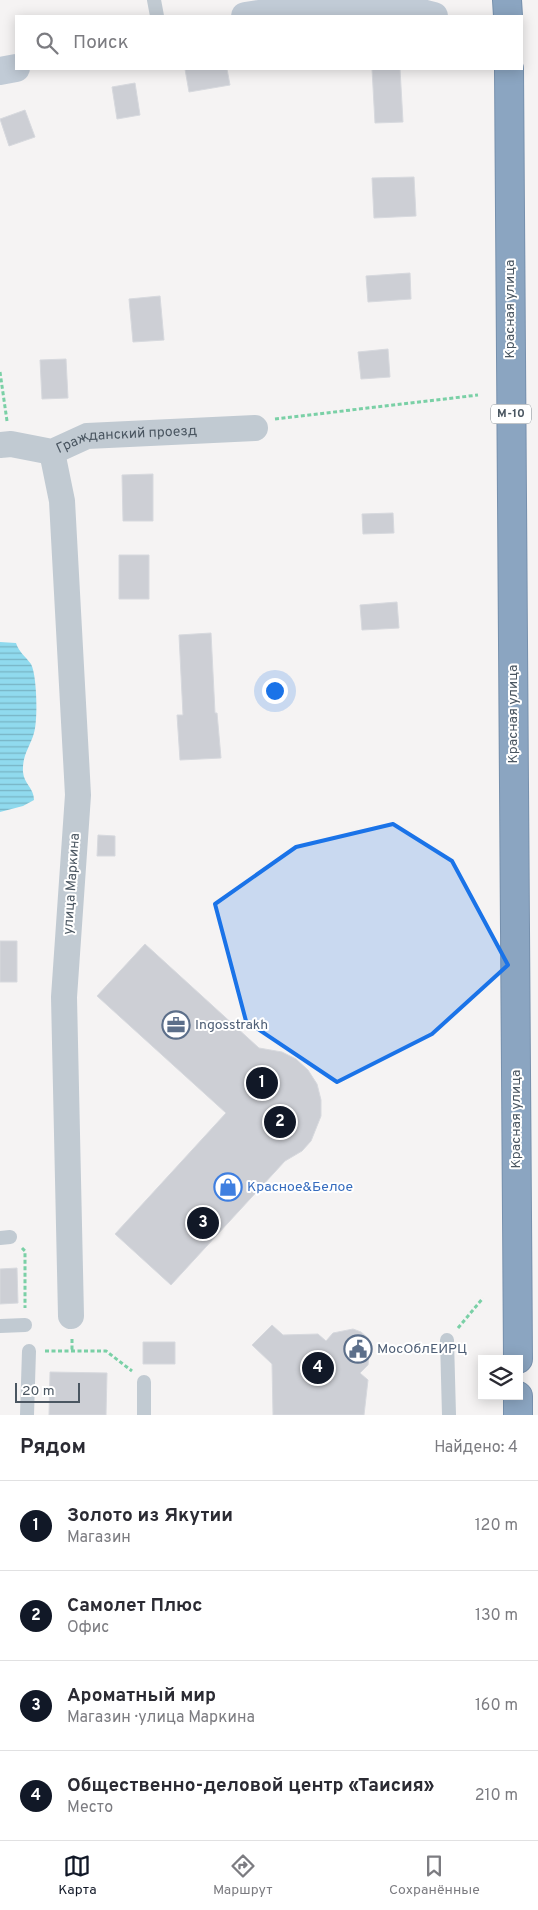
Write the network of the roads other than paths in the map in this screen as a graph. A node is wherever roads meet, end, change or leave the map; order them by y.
1 (154, 0) edge
2 (507, 0) edge
3 (382, 1) edge
4 (157, 15) edge
5 (252, 15) edge
6 (431, 15) edge
7 (508, 15) edge
8 (15, 68) edge
9 (508, 70) edge
10 (0, 71) edge
11 (255, 428) road end
12 (5, 444) edge
13 (52, 452) junction
14 (72, 1316) dead end
15 (25, 1325) road end
16 (0, 1326) edge
17 (447, 1340) road end
18 (29, 1350) road end
19 (518, 1355) edge
20 (144, 1382) road end
21 (518, 1400) edge
22 (27, 1415) edge
23 (144, 1415) edge
24 (450, 1415) edge
25 (518, 1415) edge

1 - 4 lane
2 - 7 highway
3 - 5 street
3 - 6 street
8 - 10 street
9 - 19 highway, Красная улица / М-10
11 - 13 street, Гражданский проезд
12 - 13 street, Гражданский проезд
13 - 14 street, улица Маркина
15 - 16 lane
17 - 24 lane
18 - 22 lane
20 - 23 lane
21 - 25 highway

